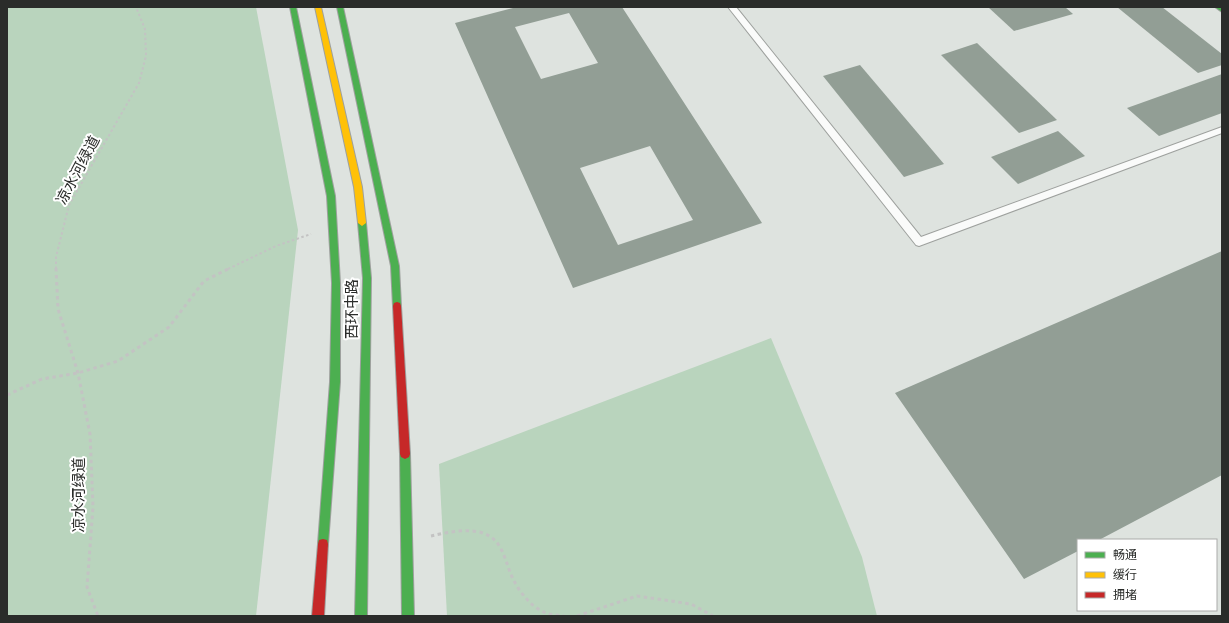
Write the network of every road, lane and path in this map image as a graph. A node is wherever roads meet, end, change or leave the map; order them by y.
1 (136, 7) edge
2 (293, 7) edge
3 (318, 7) edge
4 (340, 7) edge
5 (732, 7) edge
6 (1218, 7) edge
7 (1222, 10) edge
8 (1222, 130) edge
9 (333, 227) junction
10 (78, 374) junction
11 (7, 395) edge
12 (426, 536) dead end
13 (98, 616) edge
14 (318, 616) edge
15 (361, 616) edge
16 (408, 616) edge
17 (564, 616) edge
18 (577, 616) edge
19 (712, 616) edge

1 - 10 path, 凉水河绿道
2 - 9 main road, 西环中路
3 - 15 main road, 西环中路
4 - 16 main road
5 - 8 lane
6 - 7 main road
9 - 10 path
9 - 14 main road, 西环中路
10 - 11 path
10 - 13 path, 凉水河绿道
12 - 17 path
18 - 19 path

